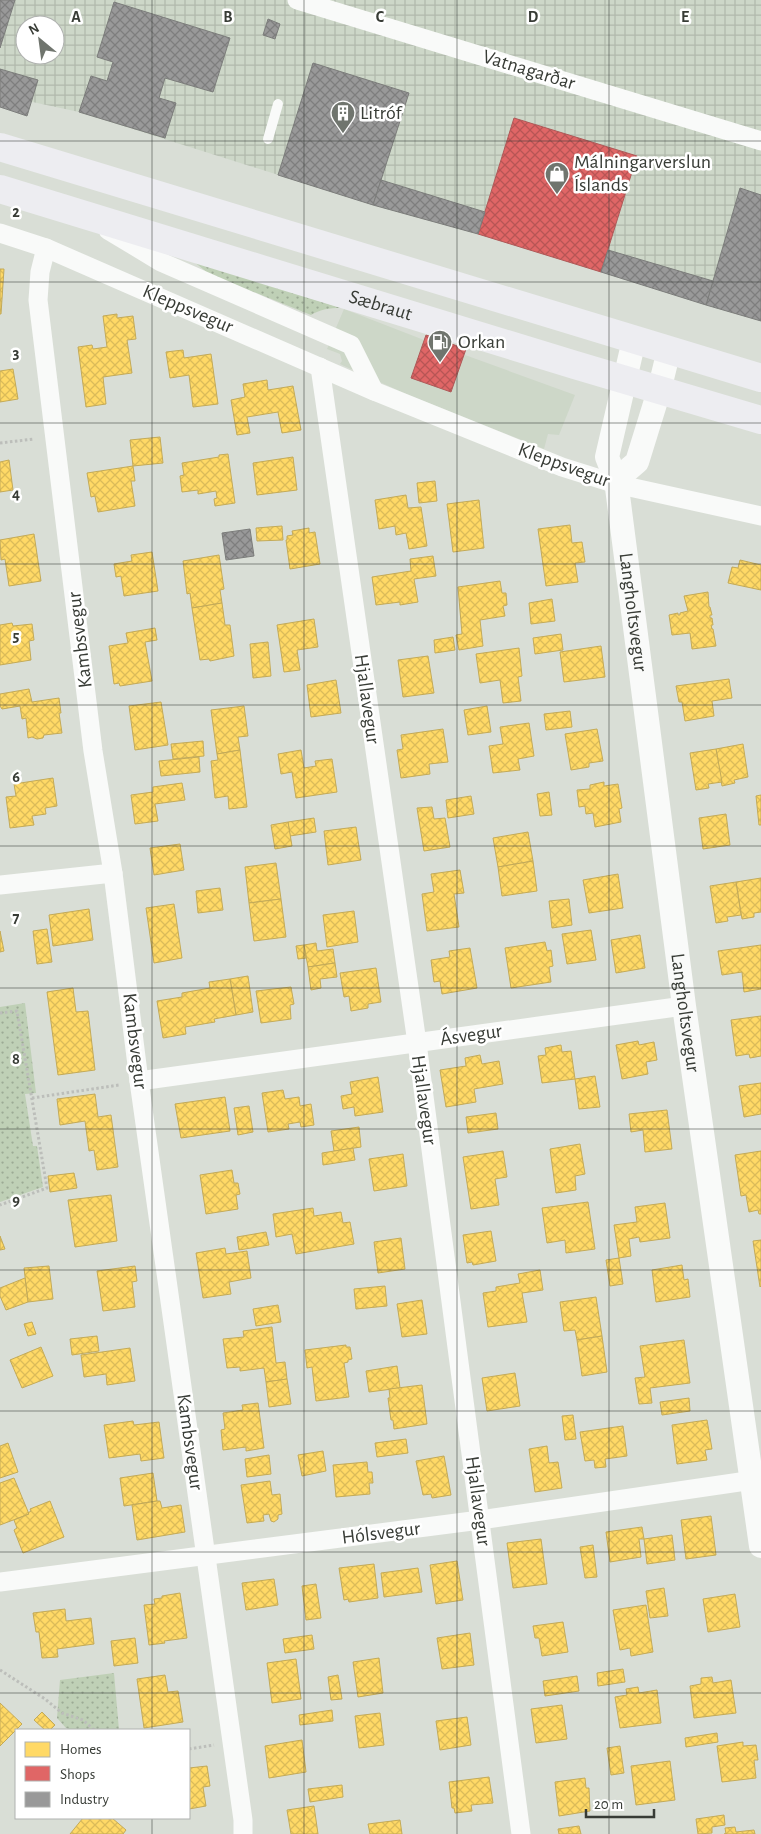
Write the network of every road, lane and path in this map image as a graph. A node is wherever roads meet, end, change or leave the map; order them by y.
1 (297, 0) edge
2 (278, 104) dead end
3 (268, 139) dead end
4 (761, 141) edge
5 (0, 147) edge
6 (0, 188) edge
7 (82, 214) junction
8 (0, 233) edge
9 (46, 248) junction
10 (634, 340) junction
11 (669, 350) junction
12 (320, 367) junction
13 (761, 378) edge
14 (624, 380) junction
15 (374, 391) junction
16 (659, 391) junction
17 (761, 420) edge
18 (55, 437) junction
19 (0, 443) edge
20 (616, 482) junction
21 (761, 516) edge
22 (113, 873) junction
23 (0, 885) edge
24 (684, 1006) junction
25 (0, 1014) edge
26 (416, 1043) junction
27 (140, 1081) junction
28 (32, 1098) junction
29 (0, 1205) edge
30 (756, 1479) edge
31 (480, 1520) junction
32 (761, 1546) edge
33 (205, 1555) junction
34 (0, 1582) edge
35 (0, 1670) edge
36 (93, 1729) edge
37 (243, 1834) edge
38 (521, 1834) edge

1 - 4 street, Vatnagarðar
2 - 3 lane
5 - 10 main road, Sæbraut
6 - 7 main road, Sæbraut
7 - 14 main road, Sæbraut
7 - 15 street, Kleppsvegur
8 - 9 street, Kleppsvegur
9 - 12 street, Kleppsvegur
9 - 18 street, Kambsvegur
10 - 11 main road, Sæbraut
10 - 14 street, Langholtsvegur
11 - 13 main road, Sæbraut
11 - 16 street
12 - 15 street, Kleppsvegur
12 - 26 street, Hjallavegur
14 - 16 main road, Sæbraut
14 - 20 street, Langholtsvegur
15 - 20 street, Kleppsvegur
16 - 17 main road, Sæbraut
16 - 20 street
18 - 19 path
18 - 22 street, Kambsvegur
20 - 21 street, Kleppsvegur
20 - 24 street, Langholtsvegur
22 - 23 street
22 - 27 street, Kambsvegur
24 - 26 street, Ásvegur
24 - 30 street, Langholtsvegur
25 - 28 path
26 - 27 street, Ásvegur
26 - 31 street, Hjallavegur
27 - 28 path
27 - 33 street, Kambsvegur
28 - 29 path
30 - 31 street, Hólsvegur
30 - 32 street, Langholtsvegur
31 - 33 street, Hólsvegur
31 - 38 street, Hjallavegur
33 - 34 street, Hólsvegur
33 - 37 street, Kambsvegur
35 - 36 path

